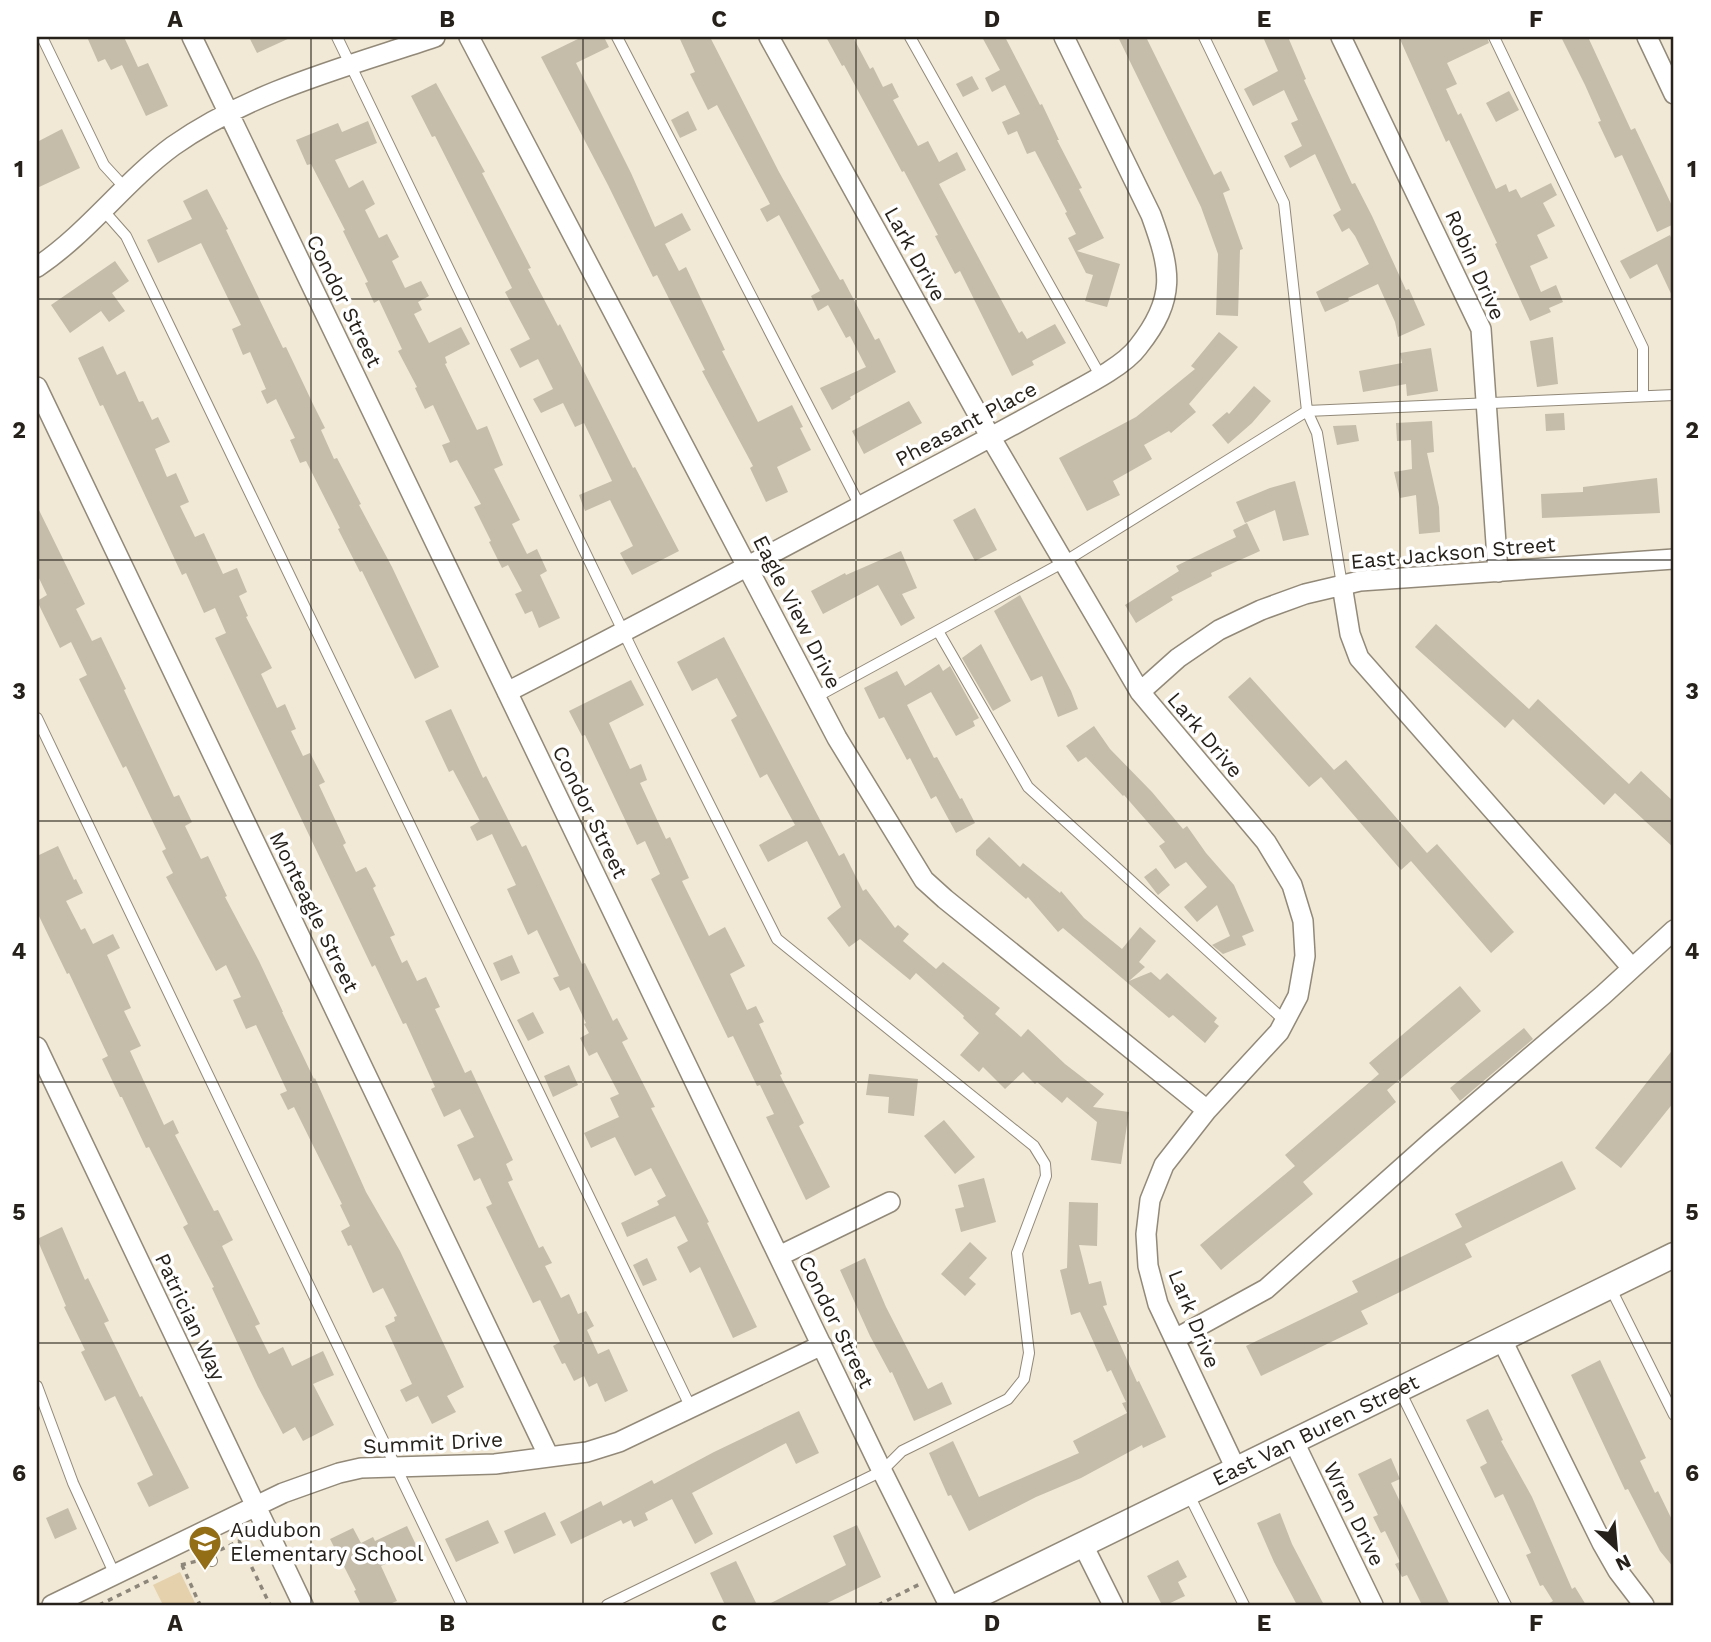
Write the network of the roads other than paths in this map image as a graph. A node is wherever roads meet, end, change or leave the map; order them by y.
1 (42, 37) edge
2 (192, 37) edge
3 (337, 37) edge
4 (435, 37) edge
5 (470, 37) edge
6 (617, 37) edge
7 (769, 37) edge
8 (910, 37) edge
9 (1064, 37) edge
10 (1204, 37) edge
11 (1341, 37) edge
12 (1494, 37) edge
13 (1647, 37) edge
14 (351, 65) junction
15 (1674, 94) edge
16 (229, 114) junction
17 (126, 188) junction
18 (103, 211) junction
19 (37, 267) edge
20 (1101, 377) junction
21 (37, 387) edge
22 (1674, 395) edge
23 (1643, 397) junction
24 (1487, 403) junction
25 (1307, 411) junction
26 (991, 438) junction
27 (860, 506) junction
28 (1674, 559) edge
29 (1063, 562) junction
30 (747, 565) junction
31 (1498, 572) junction
32 (1342, 585) junction
33 (623, 630) junction
34 (938, 631) junction
35 (507, 692) junction
36 (1140, 692) junction
37 (816, 697) junction
38 (37, 718) edge
39 (1674, 930) edge
40 (1632, 968) junction
41 (1285, 1021) junction
42 (37, 1048) edge
43 (1207, 1110) junction
44 (890, 1202) dead end
45 (1674, 1255) edge
46 (779, 1256) junction
47 (1610, 1287) junction
48 (1175, 1339) junction
49 (1502, 1339) junction
50 (822, 1345) junction
51 (37, 1386) edge
52 (1399, 1390) junction
53 (691, 1408) junction
54 (1674, 1415) edge
55 (1293, 1442) junction
56 (550, 1457) junction
57 (396, 1466) junction
58 (1236, 1469) junction
59 (882, 1471) junction
60 (1188, 1493) junction
61 (255, 1506) junction
62 (198, 1534) junction
63 (1083, 1545) junction
64 (210, 1558) road end
65 (115, 1575) junction
66 (972, 1602) edge
67 (52, 1605) edge
68 (303, 1605) edge
69 (462, 1605) edge
70 (607, 1605) edge
71 (949, 1605) edge
72 (1113, 1605) edge
73 (1244, 1605) edge
74 (1373, 1605) edge
75 (1506, 1605) edge
76 (1644, 1605) edge

1 - 17 lane
2 - 16 street, Condor Street
3 - 14 lane
4 - 14 street
5 - 30 street, Eagle View Drive
6 - 27 lane
7 - 26 street, Lark Drive
8 - 20 lane
9 - 20 street, Pheasant Place
10 - 25 lane
11 - 24 street, Robin Drive
12 - 23 lane
13 - 15 street
14 - 16 street
14 - 33 lane
16 - 17 street
16 - 35 street, Condor Street
17 - 18 street
18 - 19 street
18 - 53 lane
20 - 26 street, Pheasant Place
21 - 56 street, Monteagle Street
22 - 23 lane
23 - 24 lane
24 - 25 lane
24 - 31 street, Robin Drive
25 - 29 lane
25 - 32 lane
26 - 27 street, Pheasant Place
26 - 29 street, Lark Drive
27 - 30 street, Pheasant Place
28 - 31 street, East Jackson Street
29 - 34 lane
29 - 36 street, Lark Drive
30 - 33 street, Pheasant Place
30 - 37 street, Eagle View Drive
31 - 32 street, East Jackson Street
32 - 36 street, East Jackson Street
32 - 40 street
33 - 35 street, Pheasant Place
33 - 59 lane
34 - 37 lane
34 - 41 lane
35 - 46 street, Condor Street
36 - 41 street, Lark Drive
37 - 43 street, Eagle View Drive
38 - 57 lane
39 - 40 street
40 - 48 street
41 - 43 street, Lark Drive
42 - 61 street, Patrician Way
43 - 48 street, Lark Drive
44 - 46 street
45 - 47 street, East Van Buren Street
46 - 50 street, Condor Street
47 - 49 street, East Van Buren Street
47 - 54 lane
48 - 58 street, Lark Drive
49 - 52 street, East Van Buren Street
49 - 76 street
50 - 53 street, Summit Drive
50 - 59 street, Condor Street
51 - 65 lane
52 - 55 street, East Van Buren Street
52 - 75 lane
53 - 56 street, Summit Drive
55 - 58 street, East Van Buren Street
55 - 74 street, Wren Drive
56 - 57 street, Summit Drive
57 - 61 street, Summit Drive
57 - 69 lane
58 - 60 street, East Van Buren Street
59 - 70 lane
59 - 71 street, Condor Street
60 - 63 street, East Van Buren Street
60 - 73 lane
61 - 62 street, Summit Drive
61 - 68 street, Patrician Way
62 - 64 lane
62 - 65 street, Summit Drive
63 - 66 street, East Van Buren Street
63 - 72 street
65 - 67 street, Summit Drive

